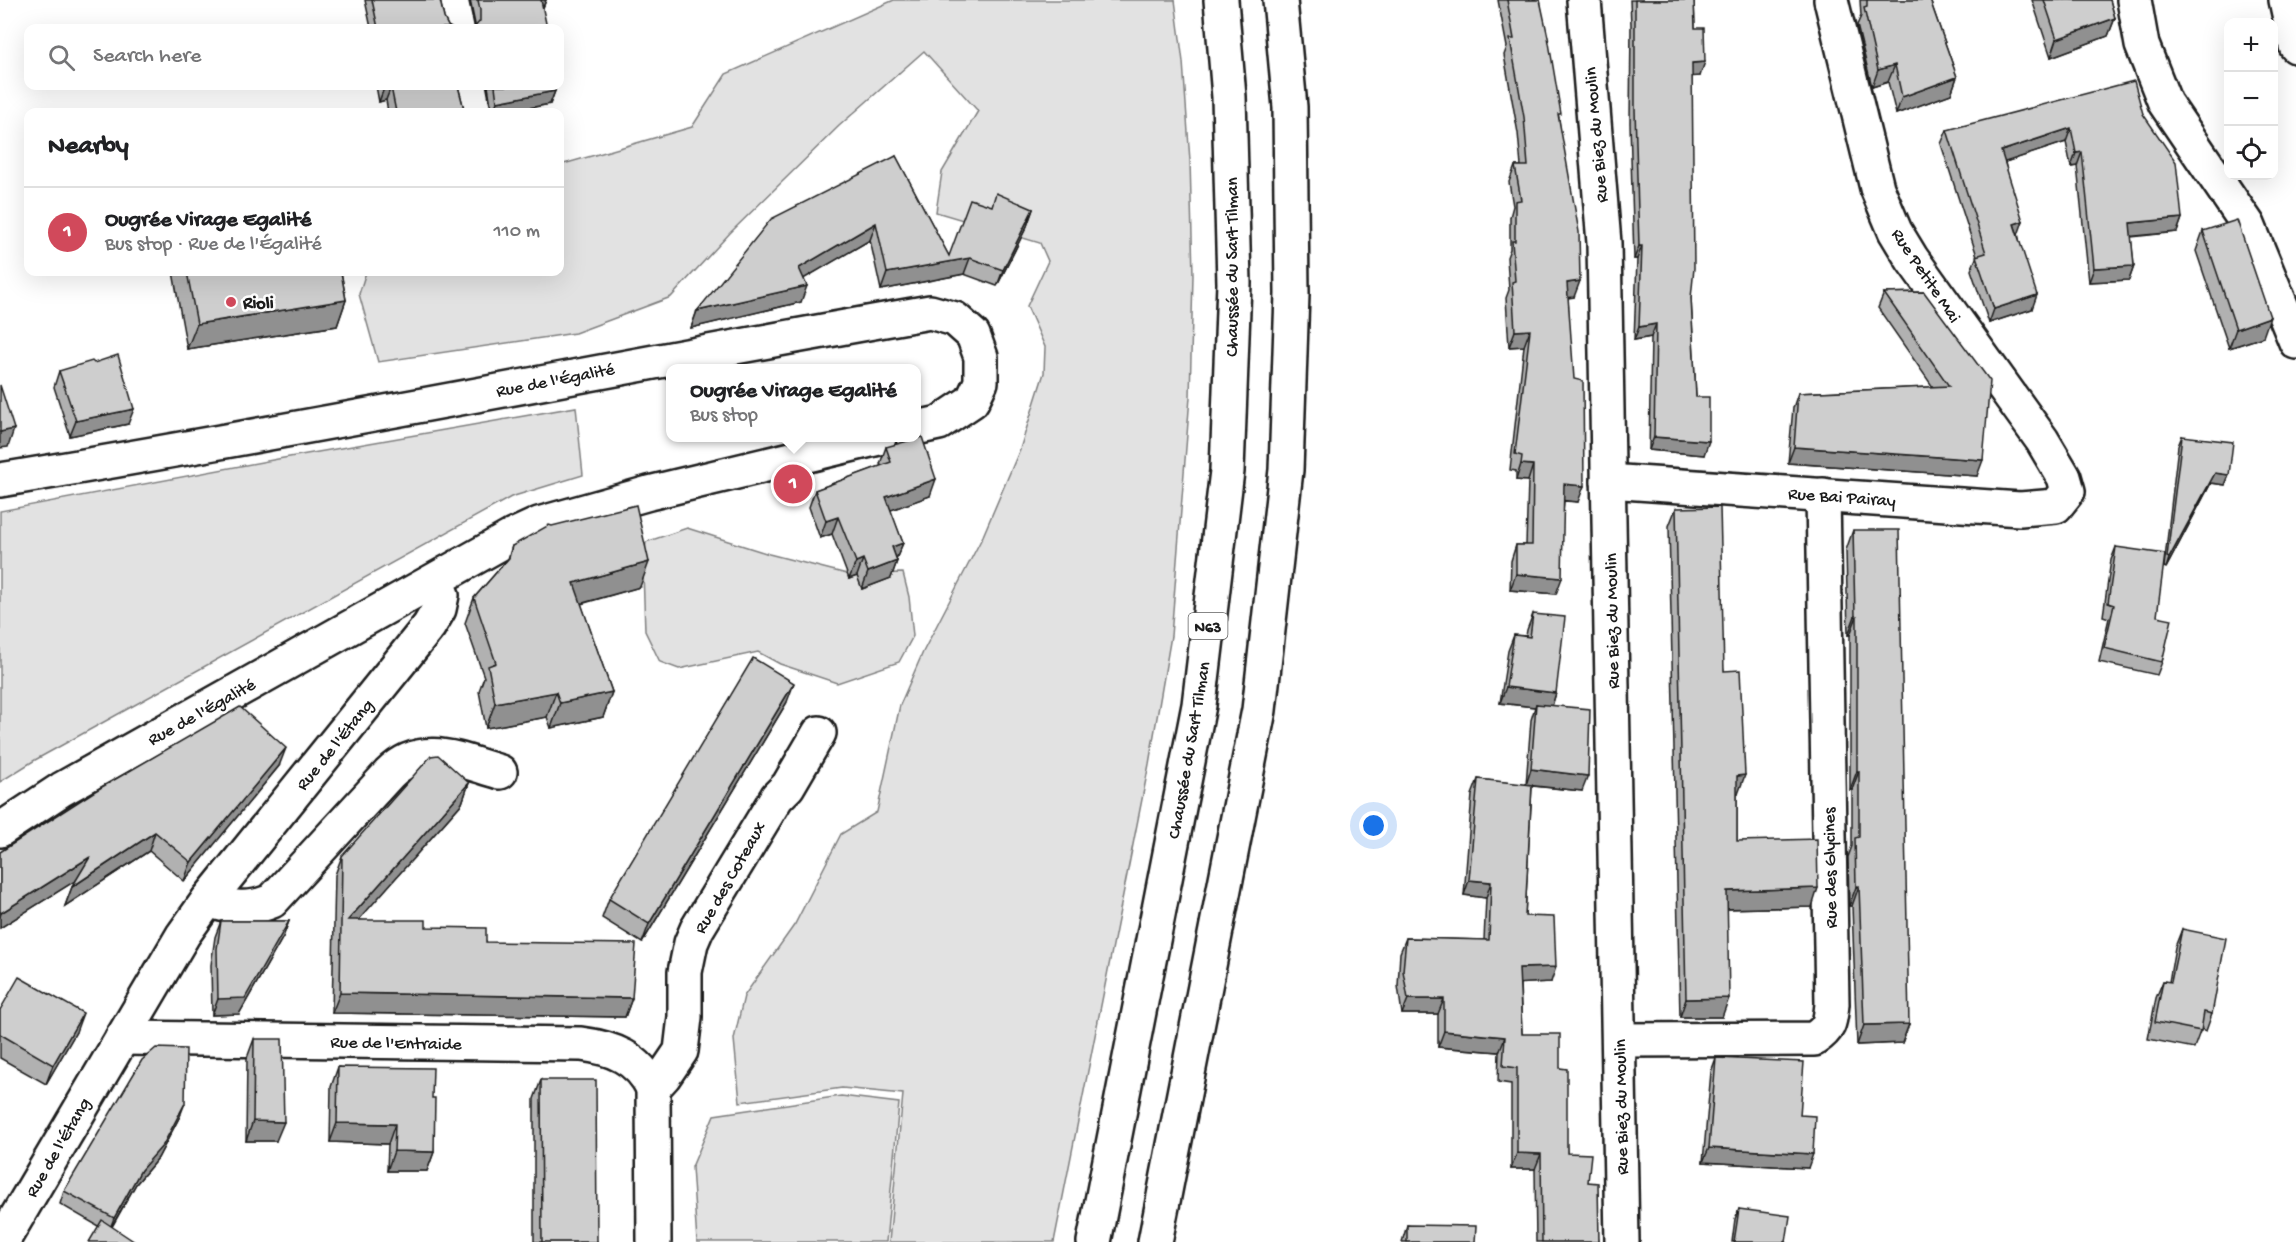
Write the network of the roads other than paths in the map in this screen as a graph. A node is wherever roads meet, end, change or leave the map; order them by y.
1 (451, 0) edge
2 (1221, 0) edge
3 (1280, 0) edge
4 (1584, 0) edge
5 (1831, 0) edge
6 (2134, 0) edge
7 (2286, 0) edge
8 (456, 24) edge
9 (2296, 46) edge
10 (470, 90) edge
11 (473, 108) edge
12 (2296, 342) edge
13 (921, 427) edge
14 (862, 442) edge
15 (0, 480) edge
16 (1608, 481) junction
17 (2068, 491) joint
18 (1823, 495) junction
19 (435, 581) junction
20 (819, 733) dead end
21 (500, 772) dead end
22 (0, 830) edge
23 (208, 900) junction
24 (122, 1038) junction
25 (1619, 1040) junction
26 (652, 1088) junction
27 (2, 1242) edge
28 (654, 1242) edge
29 (1094, 1242) edge
30 (1155, 1242) edge
31 (1622, 1242) edge

1 - 8 main road
2 - 29 main road, Chaussée du Sart Tilman / N63
3 - 30 main road
4 - 16 main road, Rue Biez du Moulin
5 - 17 main road, Rue Petite Mai
6 - 12 main road
7 - 9 main road
10 - 11 main road
13 - 15 main road, Rue de l'Égalité
14 - 19 main road, Rue de l'Égalité
16 - 18 main road, Rue Bai Pairay
16 - 25 main road, Rue Biez du Moulin
17 - 18 main road, Rue Bai Pairay
18 - 25 main road, Rue des Glycines
19 - 22 main road, Rue de l'Égalité
19 - 23 main road, Rue de l'Étang
20 - 26 main road, Rue des Coteaux
21 - 23 main road
23 - 24 main road, Rue de l'Étang
24 - 26 main road, Rue de l'Entraide
24 - 27 main road, Rue de l'Étang
25 - 31 main road, Rue Biez du Moulin
26 - 28 main road

